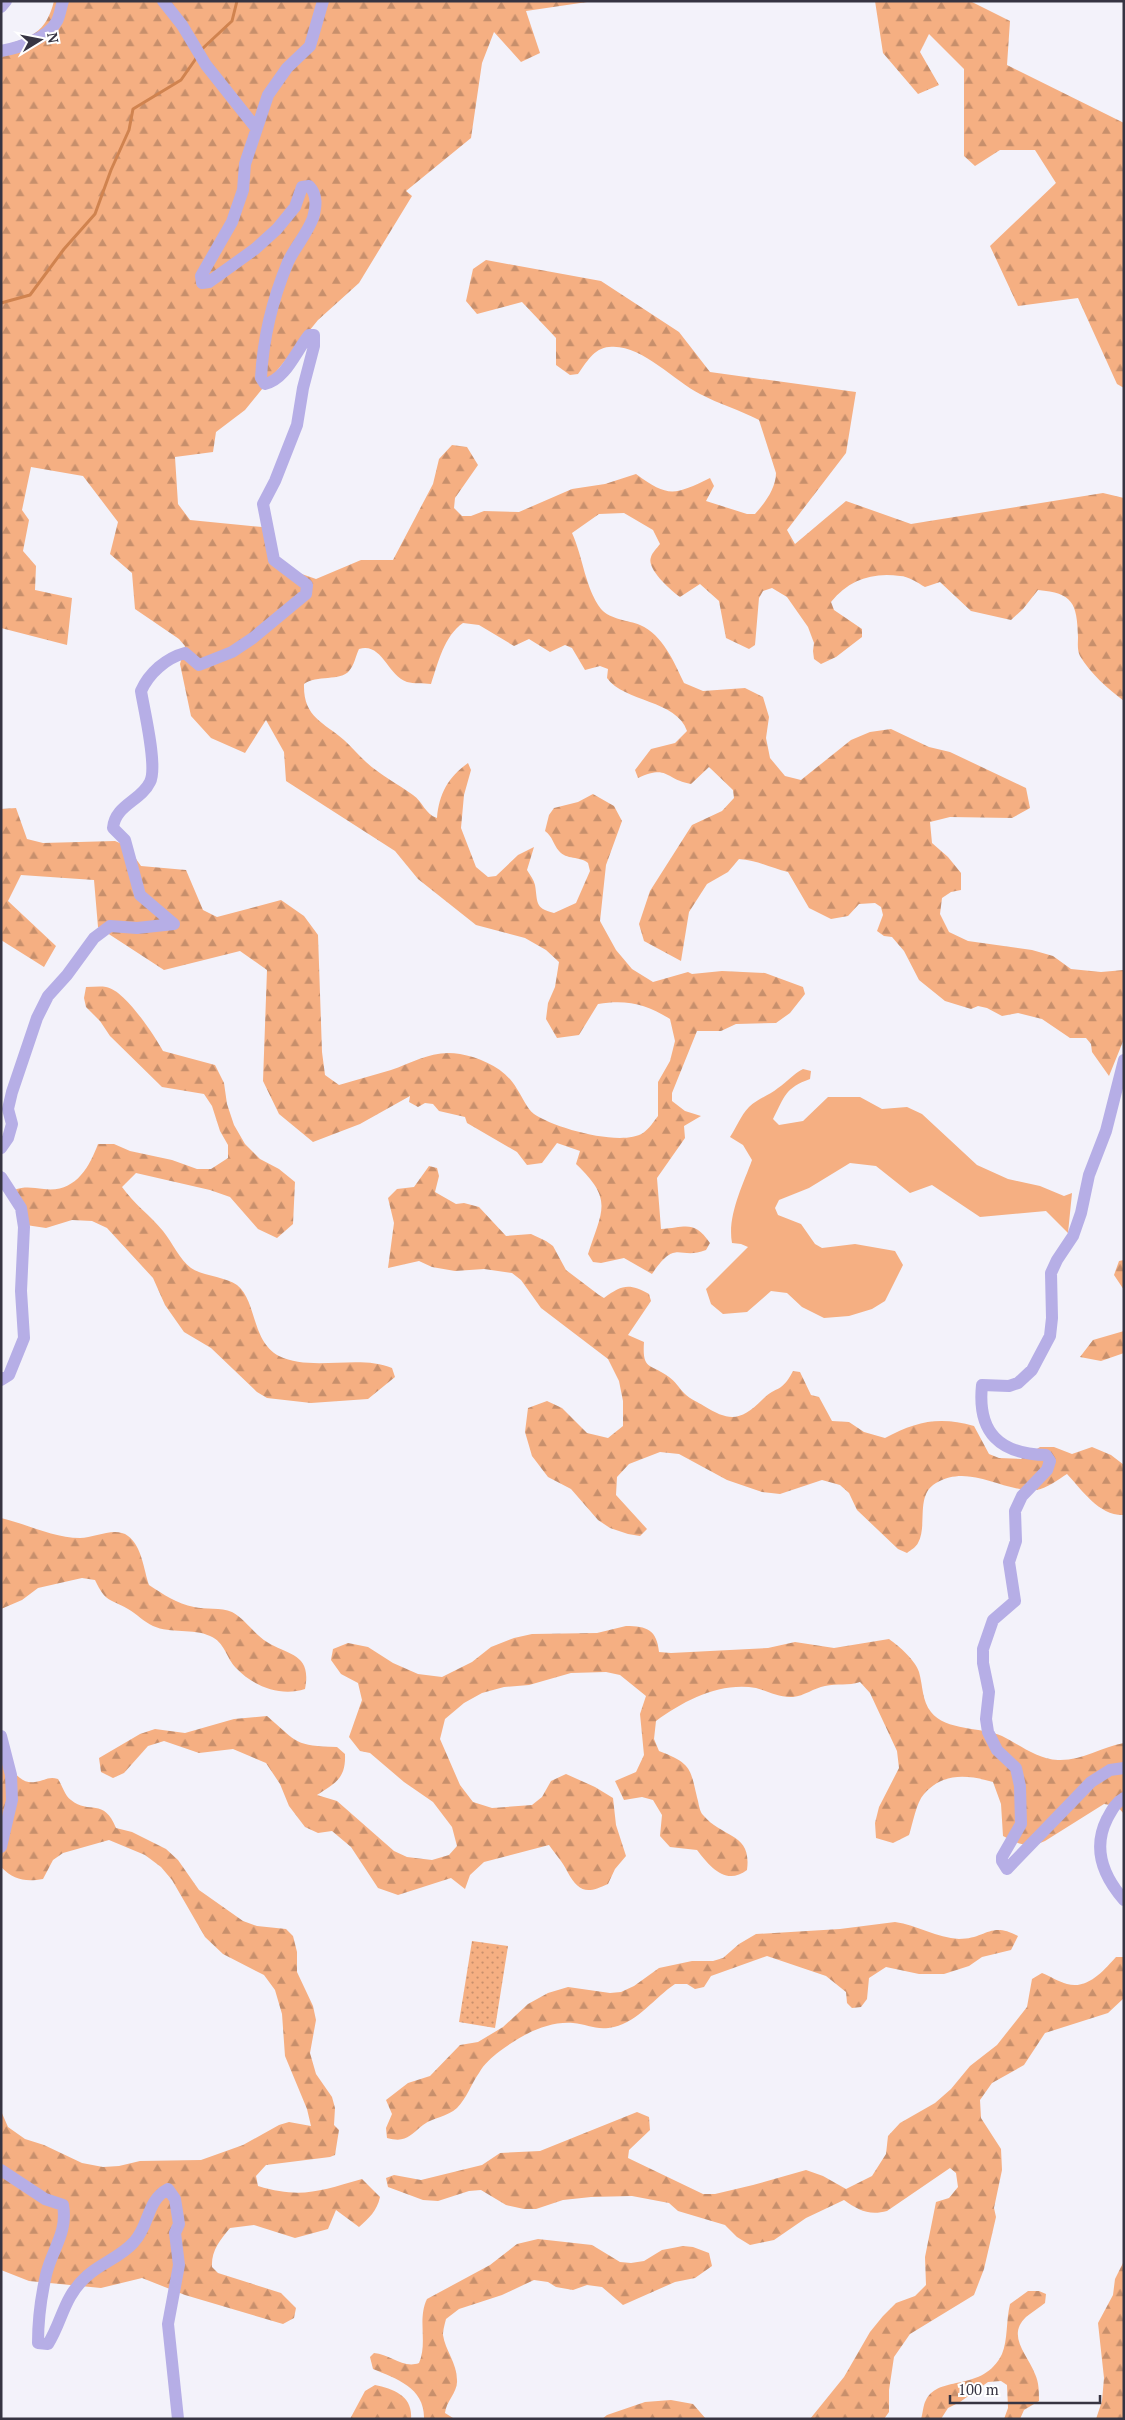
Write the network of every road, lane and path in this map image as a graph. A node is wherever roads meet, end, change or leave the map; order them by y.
1 (6, 1) edge
2 (63, 1) edge
3 (163, 1) edge
4 (323, 1) edge
5 (1, 7) edge
6 (1, 51) edge
7 (256, 128) junction
8 (1124, 1060) edge
9 (1, 1148) edge
10 (1, 1177) edge
11 (1, 1380) edge
12 (1, 1736) edge
13 (1124, 1768) edge
14 (1124, 1798) edge
15 (1, 1847) edge
16 (1124, 1900) edge
17 (1, 2170) edge
18 (178, 2419) edge

1 - 5 street
2 - 6 street
3 - 7 street
4 - 7 street
7 - 9 street
8 - 13 street
10 - 11 street
12 - 15 street
14 - 16 street
17 - 18 street

